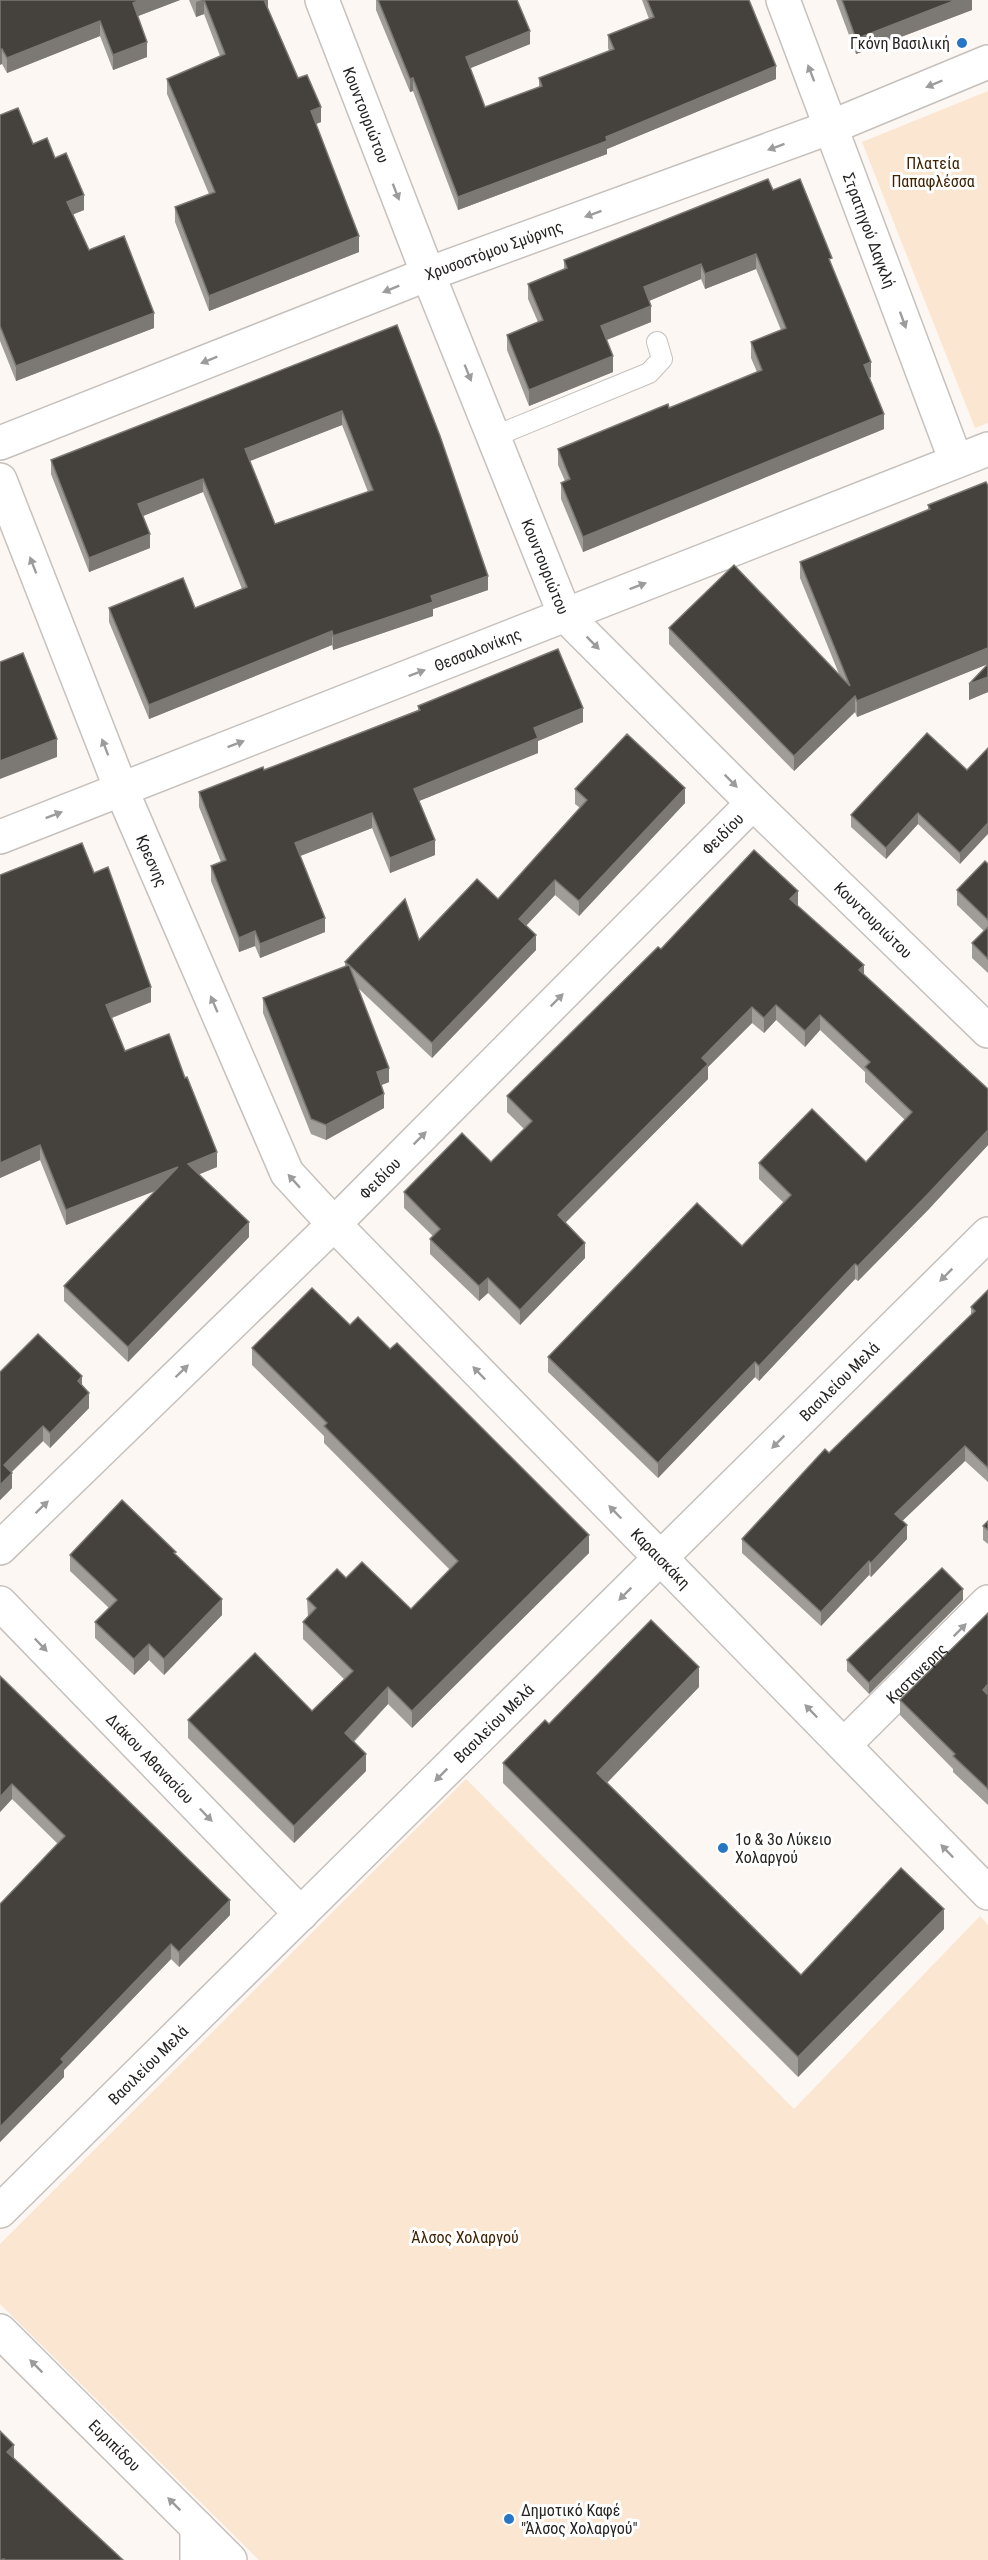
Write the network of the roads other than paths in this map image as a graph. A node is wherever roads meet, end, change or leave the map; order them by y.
1 (322, 0) edge
2 (783, 0) edge
3 (988, 62) edge
4 (831, 127) junction
5 (428, 274) junction
6 (657, 342) dead end
7 (493, 436) junction
8 (0, 443) edge
9 (988, 448) edge
10 (956, 461) junction
11 (0, 480) edge
12 (565, 615) junction
13 (121, 789) junction
14 (753, 803) junction
15 (0, 837) edge
16 (988, 1031) edge
17 (334, 1224) junction
18 (988, 1234) edge
19 (0, 1548) edge
20 (661, 1558) junction
21 (988, 1602) edge
22 (0, 1603) edge
23 (844, 1745) junction
24 (988, 1893) edge
25 (301, 1914) junction
26 (0, 2211) edge
27 (0, 2331) edge
28 (197, 2527) junction
29 (197, 2560) edge
30 (230, 2560) edge

1 -> 5 street, Κουντουριώτου
4 -> 2 street, Στρατηγού Δαγκλή
3 -> 4 street, Χρυσοστόμου Σμύρνης
4 -> 5 street, Χρυσοστόμου Σμύρνης
4 -> 10 street, Στρατηγού Δαγκλή
5 -> 7 street, Κουντουριώτου
5 -> 8 street, Χρυσοστόμου Σμύρνης
6 - 7 lane
7 - 12 street, Κουντουριώτου
9 - 10 street, Θεσσαλονίκης
12 -> 10 street, Θεσσαλονίκης
13 -> 11 street, Κρεσνης
13 -> 12 street, Θεσσαλονίκης
12 -> 14 street, Κουντουριώτου
15 -> 13 street, Θεσσαλονίκης
17 -> 13 street, Κρεσνης
14 - 16 street, Κουντουριώτου
17 -> 14 street, Φειδίου
19 -> 17 street, Φειδίου
20 -> 17 street, Καραισκάκη
18 -> 20 street, Βασιλείου Μελά
23 -> 20 street, Καραισκάκη
20 -> 25 street, Βασιλείου Μελά
23 -> 21 street, Καστανερης
22 -> 25 street, Διάκου Αθανασίου
24 -> 23 street, Καραισκάκη
25 - 26 street, Βασιλείου Μελά
28 -> 27 street, Ευριπίδου
28 - 29 street
28 - 30 street, Ευριπίδου

